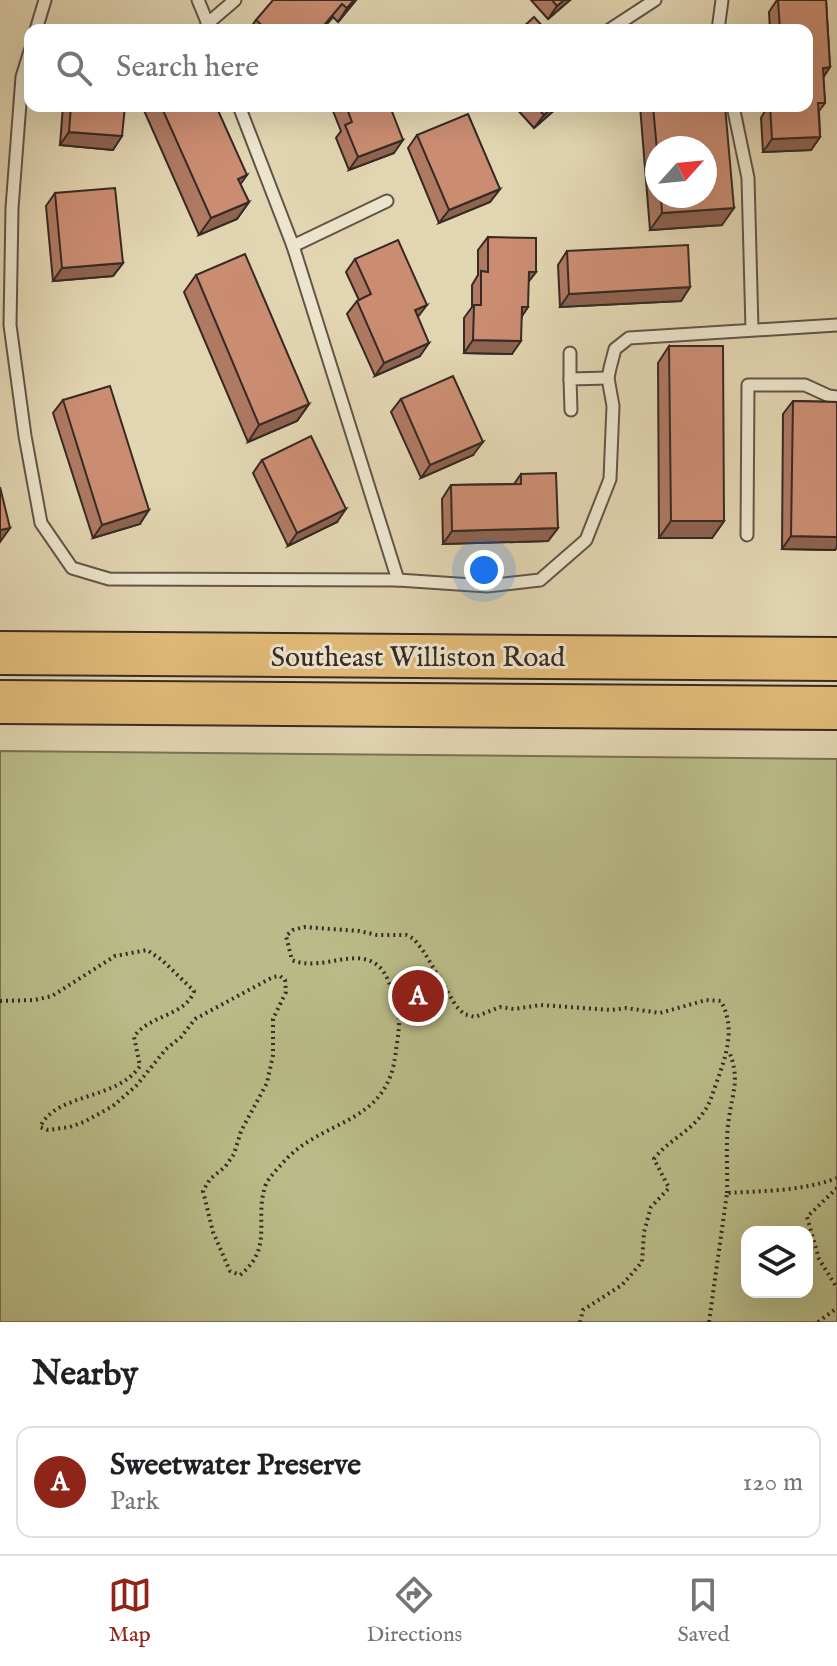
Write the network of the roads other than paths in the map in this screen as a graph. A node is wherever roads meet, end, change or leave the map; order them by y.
1 (45, 0) edge
2 (198, 0) edge
3 (235, 0) edge
4 (655, 0) edge
5 (722, 0) edge
6 (38, 24) edge
7 (208, 24) edge
8 (212, 24) edge
9 (618, 24) edge
10 (719, 24) edge
11 (24, 70) edge
12 (241, 112) edge
13 (734, 112) edge
14 (387, 201) dead end
15 (293, 246) junction
16 (837, 325) edge
17 (752, 329) junction
18 (570, 353) dead end
19 (608, 378) junction
20 (570, 379) junction
21 (837, 397) edge
22 (571, 410) dead end
23 (747, 535) dead end
24 (398, 580) junction
25 (0, 653) edge
26 (837, 659) edge
27 (0, 702) edge
28 (837, 708) edge

1 - 6 lane
2 - 7 lane
3 - 8 lane
4 - 9 lane
5 - 10 lane
11 - 24 lane
12 - 15 lane
13 - 17 lane
14 - 15 lane
15 - 24 lane
16 - 17 lane
17 - 19 lane
18 - 20 lane
19 - 20 lane
19 - 24 lane
20 - 22 lane
21 - 23 lane
25 - 26 highway, Southeast Williston Road
27 - 28 highway, Southeast Williston Road

